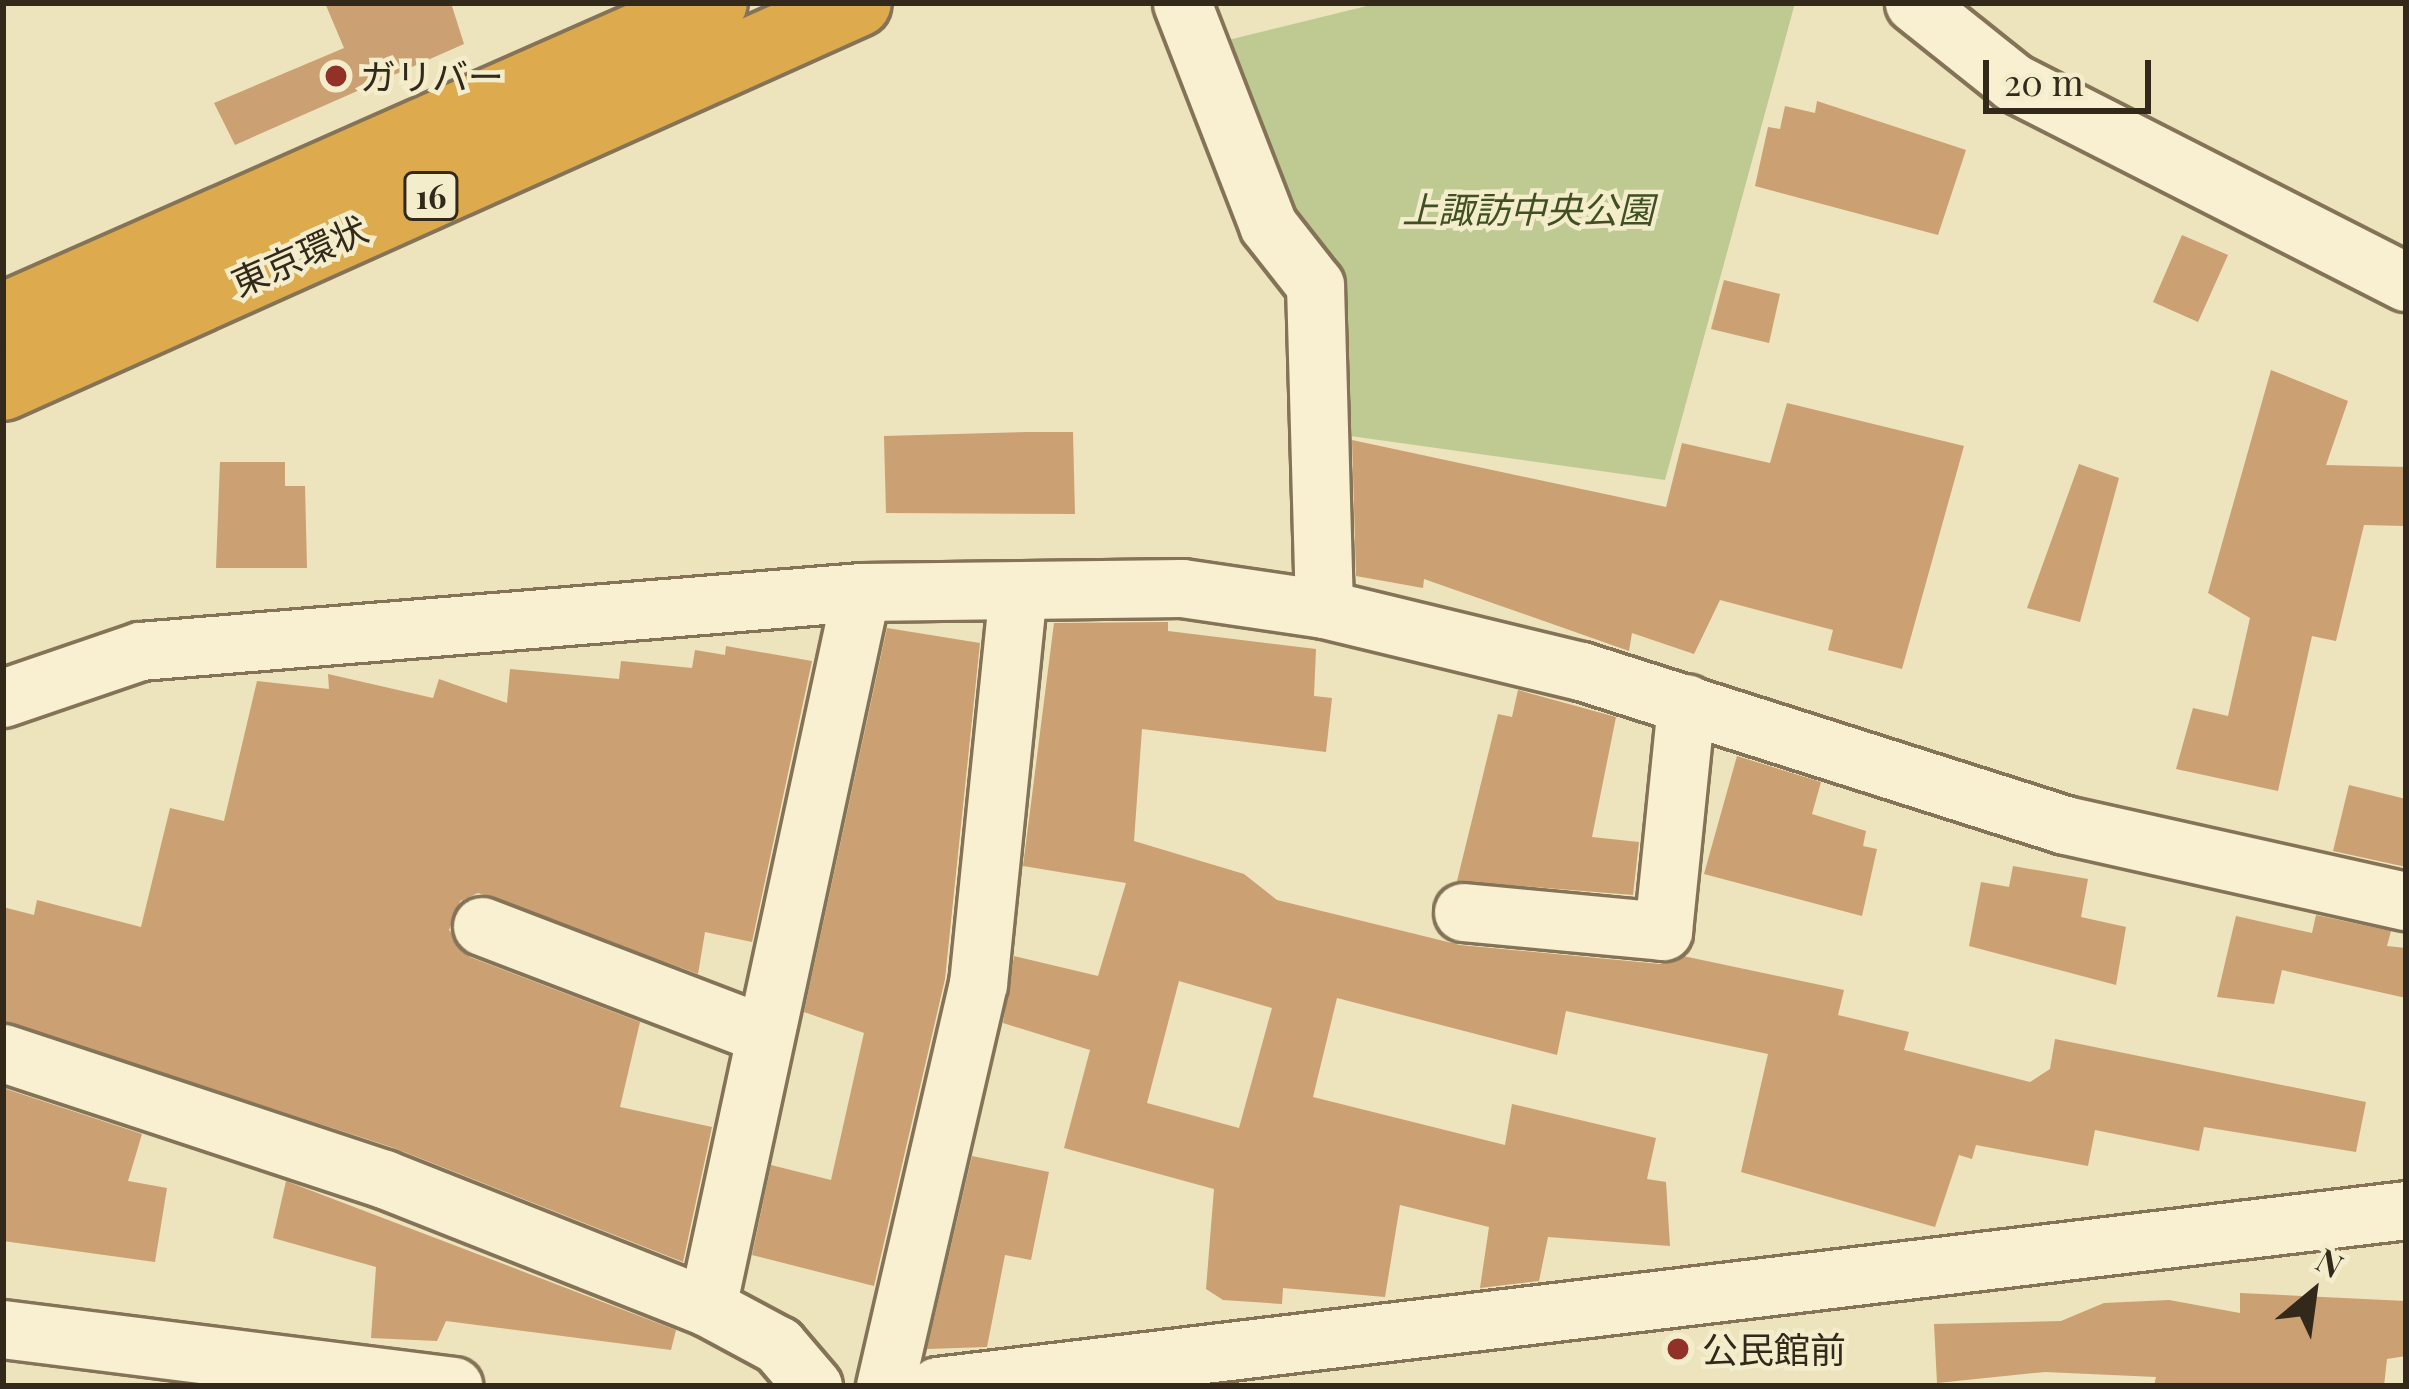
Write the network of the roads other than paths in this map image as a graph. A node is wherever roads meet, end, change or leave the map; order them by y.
1 (714, 3) edge
2 (858, 3) edge
3 (1182, 3) edge
4 (1914, 3) edge
5 (2406, 282) edge
6 (3, 316) edge
7 (3, 387) edge
8 (861, 592) junction
9 (1018, 593) junction
10 (1324, 609) junction
11 (3, 698) edge
12 (1686, 703) junction
13 (2406, 901) edge
14 (1463, 912) dead end
15 (482, 926) dead end
16 (764, 1034) junction
17 (3, 1053) edge
18 (2406, 1210) edge
19 (707, 1306) junction
20 (3, 1329) edge
21 (1136, 1381) edge
22 (350, 1382) edge
23 (453, 1386) edge
24 (814, 1386) edge
25 (885, 1386) edge
26 (937, 1386) edge

1 - 6 highway, 東京環状 / 16
2 - 7 highway, 東京環状 / 16
3 - 10 street
4 - 5 street
8 - 9 street
8 - 11 street
8 - 16 street
9 - 10 street
9 - 25 street
10 - 12 street
12 - 13 street
12 - 14 street
15 - 16 street
16 - 19 street
17 - 19 street
18 - 21 street
19 - 24 street
20 - 22 street
21 - 26 street
22 - 23 street

